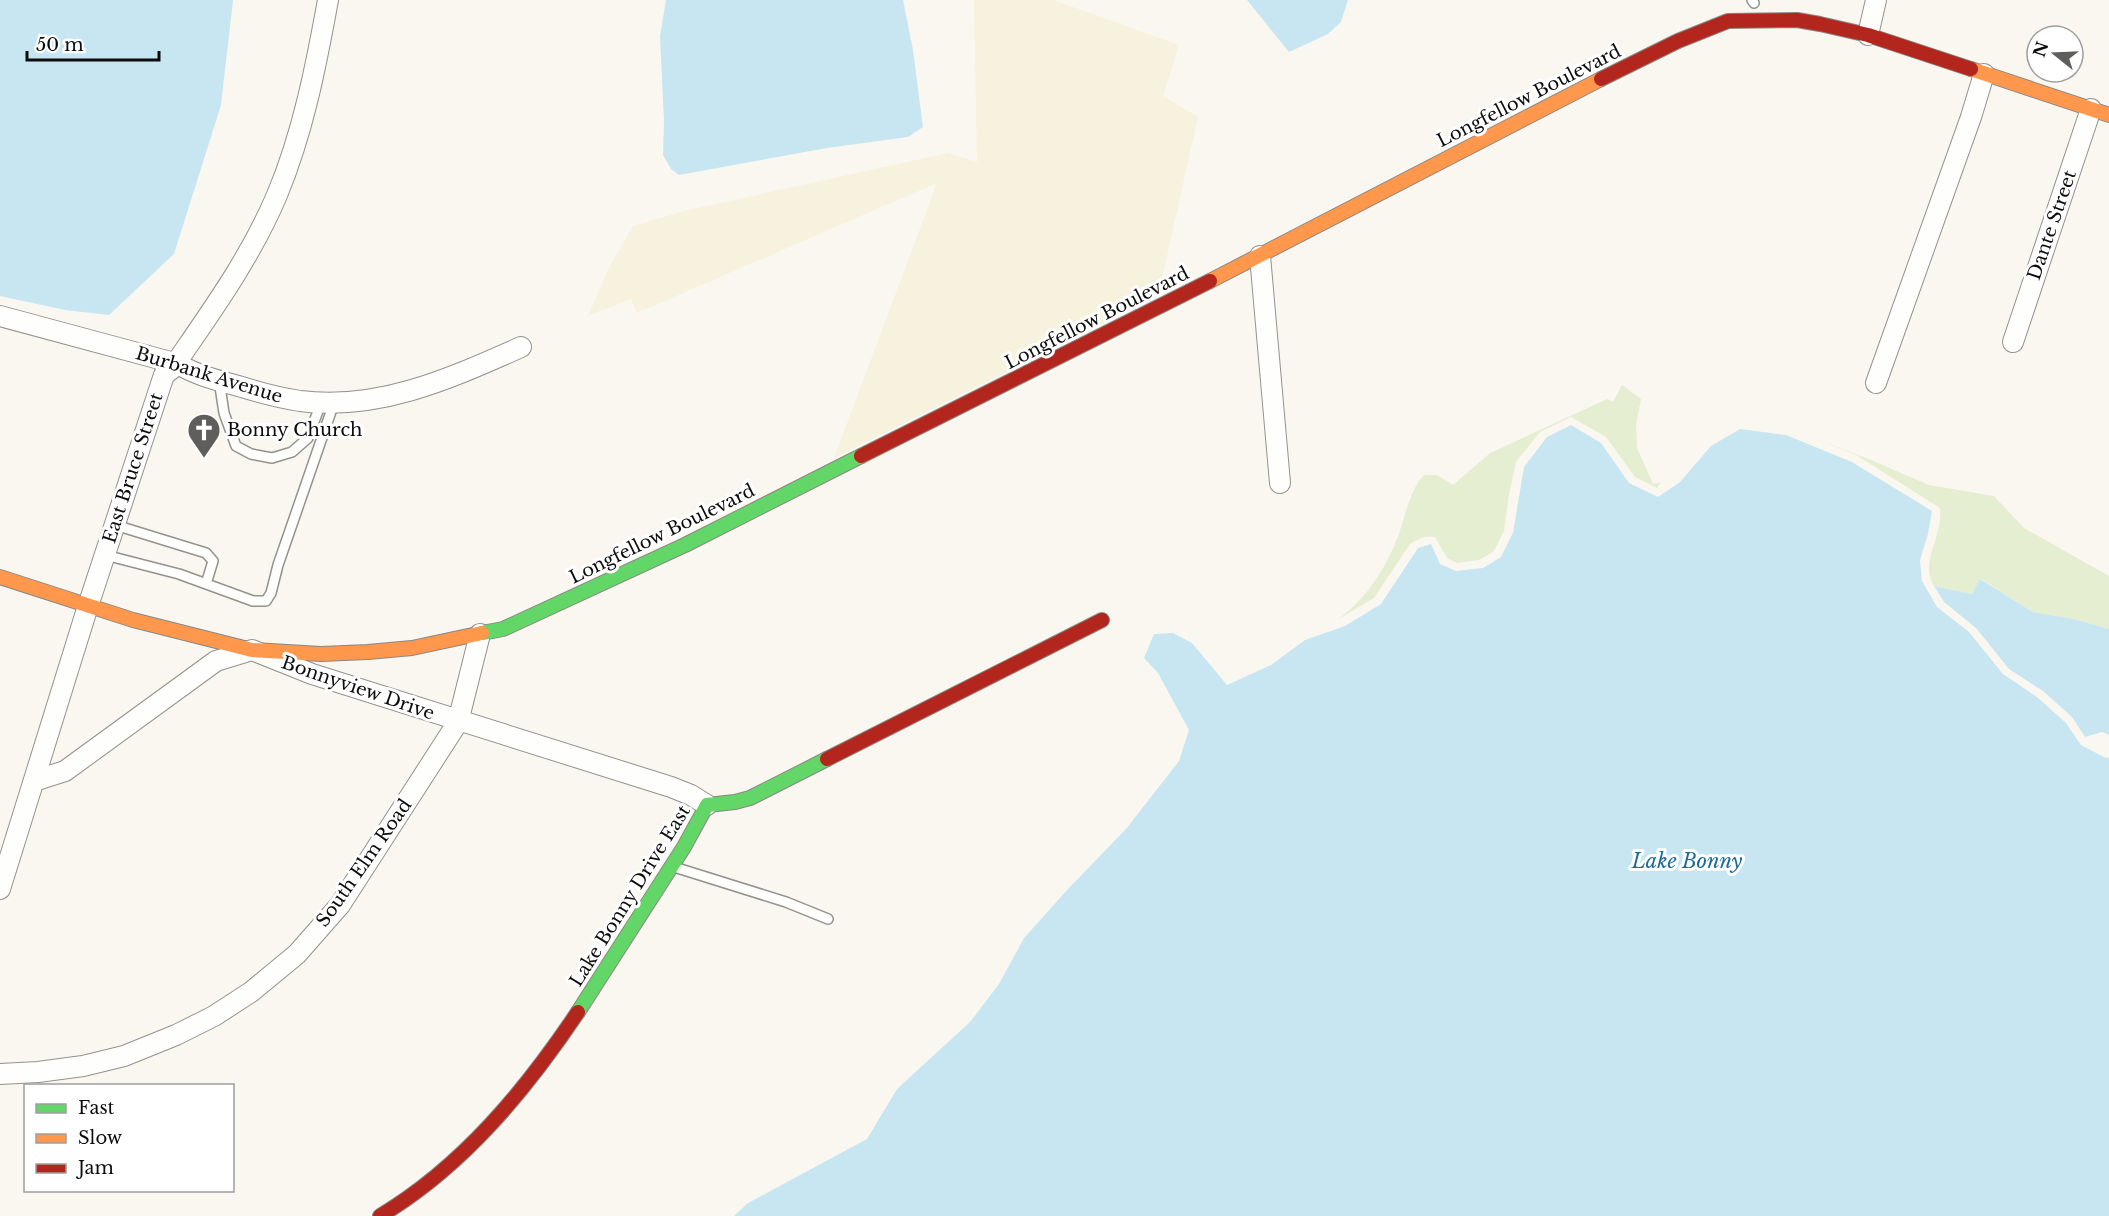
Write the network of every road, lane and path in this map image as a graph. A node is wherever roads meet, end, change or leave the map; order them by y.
1 (328, 0) edge
2 (1876, 0) edge
3 (1755, 1) edge
4 (1728, 21) junction
5 (1868, 35) junction
6 (1984, 74) junction
7 (2100, 112) edge
8 (1260, 256) junction
9 (0, 316) edge
10 (2013, 342) dead end
11 (521, 347) dead end
12 (178, 364) junction
13 (219, 380) junction
14 (1876, 383) dead end
15 (328, 402) junction
16 (1280, 483) dead end
17 (115, 525) junction
18 (105, 555) junction
19 (0, 577) edge
20 (206, 584) junction
21 (88, 606) junction
22 (1102, 620) dead end
23 (480, 634) junction
24 (252, 650) junction
25 (458, 722) junction
26 (34, 781) junction
27 (707, 805) junction
28 (671, 866) junction
29 (0, 889) edge
30 (828, 919) dead end
31 (0, 1074) edge
32 (380, 1216) edge

1 - 12 street, East Bruce Street
2 - 5 street
3 - 4 street
4 - 5 street, Longfellow Boulevard
4 - 8 street, Longfellow Boulevard
5 - 6 street, Longfellow Boulevard
6 - 7 street, Longfellow Boulevard
6 - 14 street
7 - 10 street, Dante Street
8 - 16 street
8 - 23 street, Longfellow Boulevard
9 - 12 street, Burbank Avenue
11 - 15 street, Burbank Avenue
12 - 13 street, Burbank Avenue
12 - 17 street, East Bruce Street
13 - 15 street, Burbank Avenue
13 - 15 lane
15 - 20 lane
17 - 18 street, East Bruce Street
17 - 20 lane
18 - 20 lane
18 - 21 street, East Bruce Street
19 - 21 street, Longfellow Boulevard
21 - 24 street, Longfellow Boulevard
21 - 26 street, East Bruce Street
22 - 27 street, Lake Bonny Drive East
23 - 24 street, Longfellow Boulevard
23 - 25 street, South Elm Road
24 - 25 street, Bonnyview Drive
24 - 26 street
25 - 27 street, Bonnyview Drive
25 - 31 street, South Elm Road
26 - 29 street, East Bruce Street
27 - 28 street, Lake Bonny Drive East
28 - 30 lane
28 - 32 street, Lake Bonny Drive East

